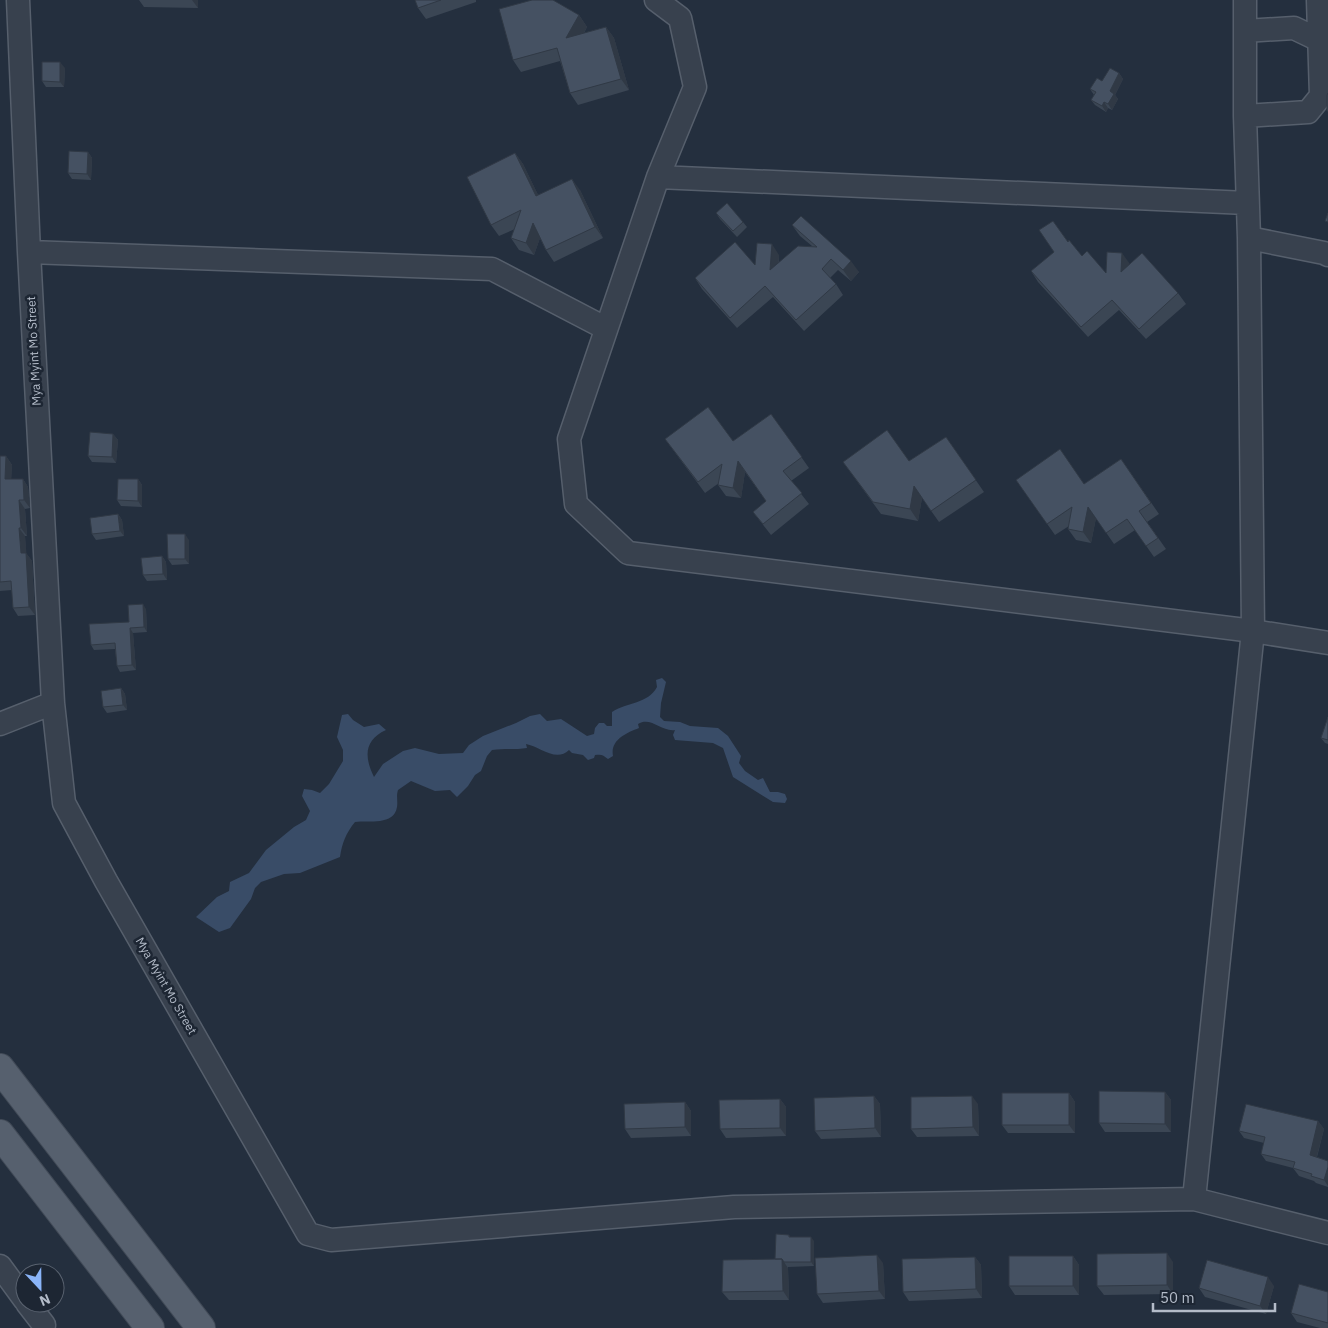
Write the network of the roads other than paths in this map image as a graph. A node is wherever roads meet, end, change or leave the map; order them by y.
1 (18, 0) edge
2 (656, 0) edge
3 (1245, 0) edge
4 (1318, 0) edge
5 (1245, 31) junction
6 (1319, 40) junction
7 (1246, 116) junction
8 (658, 177) junction
9 (1247, 203) junction
10 (1249, 238) junction
11 (29, 252) junction
12 (1328, 255) edge
13 (605, 328) junction
14 (1253, 631) junction
15 (1328, 643) edge
16 (53, 703) junction
17 (0, 724) edge
18 (0, 1068) edge
19 (0, 1134) edge
20 (1194, 1199) junction
21 (1328, 1233) edge
22 (0, 1266) edge
23 (15, 1286) edge
24 (35, 1313) edge
25 (44, 1325) dead end
26 (150, 1328) edge
27 (201, 1328) edge

1 - 11 street, Mya Myint Mo Street
2 - 8 street
3 - 5 street
4 - 6 street
5 - 6 street
5 - 7 street
6 - 7 street
7 - 9 street
8 - 9 street
8 - 13 street
9 - 10 street
10 - 12 street
10 - 14 street
11 - 13 street
11 - 16 street, Mya Myint Mo Street
13 - 14 street
14 - 15 street
14 - 20 street
16 - 17 street
16 - 20 street, Mya Myint Mo Street
18 - 27 main road
19 - 26 main road
20 - 21 street
22 - 23 street
24 - 25 street

